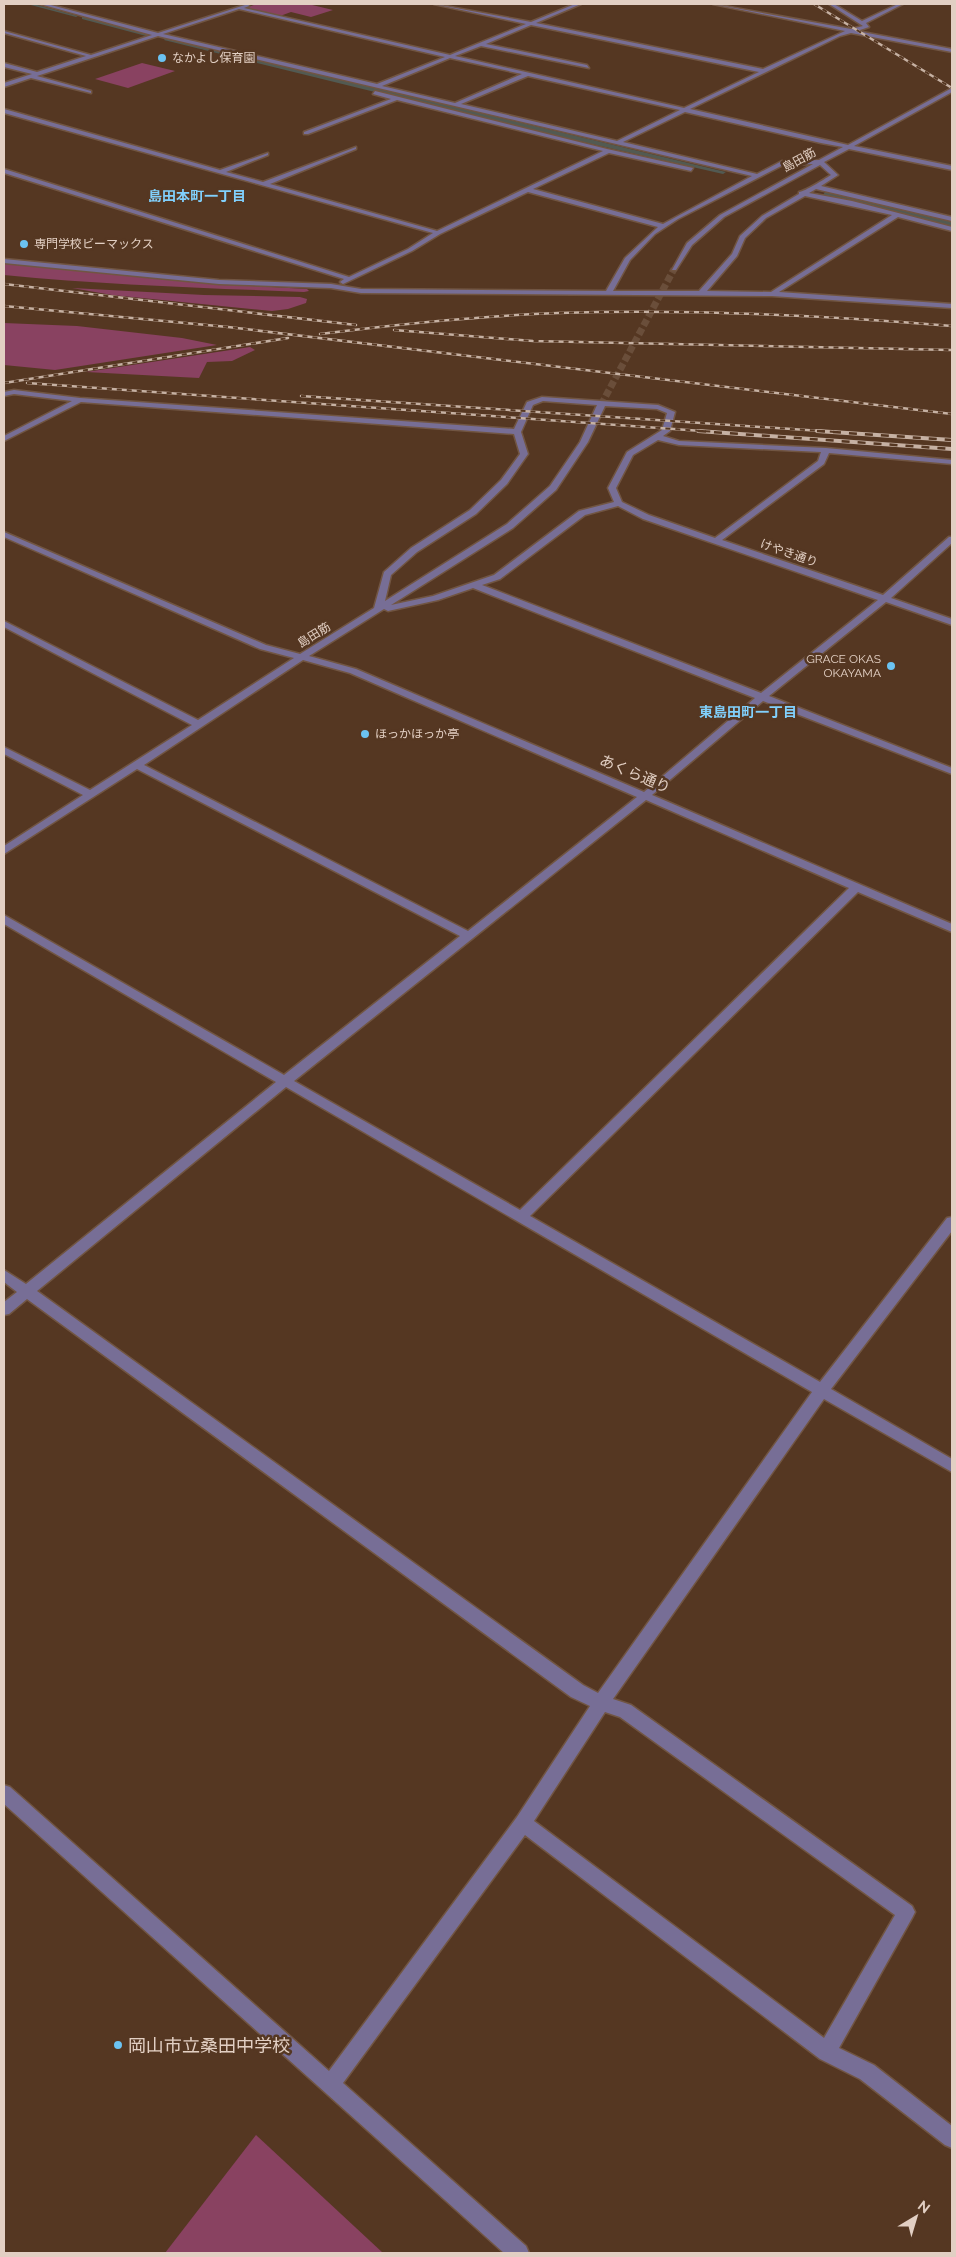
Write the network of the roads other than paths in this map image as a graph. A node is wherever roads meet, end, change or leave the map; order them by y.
1 (42, 4) edge
2 (252, 4) edge
3 (436, 4) edge
4 (579, 4) edge
5 (715, 4) edge
6 (831, 4) edge
7 (901, 4) edge
8 (239, 8) junction
9 (862, 23) junction
10 (531, 24) junction
11 (850, 30) junction
12 (4, 32) edge
13 (160, 35) junction
14 (150, 38) junction
15 (481, 44) junction
16 (952, 51) edge
17 (91, 56) junction
18 (452, 56) junction
19 (4, 65) edge
20 (587, 67) dead end
21 (763, 72) junction
22 (38, 74) junction
23 (530, 74) junction
24 (31, 76) junction
25 (4, 85) edge
26 (380, 85) junction
27 (952, 90) edge
28 (89, 92) dead end
29 (409, 94) junction
30 (398, 98) junction
31 (457, 104) junction
32 (688, 109) junction
33 (4, 111) edge
34 (306, 133) dead end
35 (618, 145) junction
36 (850, 146) junction
37 (354, 148) dead end
38 (609, 151) junction
39 (266, 154) dead end
40 (820, 162) junction
41 (952, 168) edge
42 (4, 170) edge
43 (220, 172) junction
44 (701, 172) dead end
45 (758, 176) junction
46 (738, 180) dead end
47 (747, 182) junction
48 (264, 184) junction
49 (813, 186) junction
50 (528, 190) junction
51 (801, 194) junction
52 (896, 215) junction
53 (951, 217) edge
54 (663, 226) junction
55 (952, 229) edge
56 (438, 233) junction
57 (4, 260) edge
58 (674, 269) tunnel mouth
59 (350, 279) junction
60 (331, 286) junction
61 (608, 293) junction
62 (772, 294) junction
63 (700, 295) junction
64 (952, 306) edge
65 (4, 394) edge
66 (80, 400) junction
67 (601, 405) tunnel mouth
68 (517, 432) junction
69 (656, 437) junction
70 (4, 440) edge
71 (826, 450) junction
72 (952, 462) edge
73 (619, 503) junction
74 (4, 534) edge
75 (952, 539) edge
76 (716, 541) junction
77 (474, 586) junction
78 (885, 599) junction
79 (378, 610) junction
80 (952, 622) edge
81 (4, 624) edge
82 (302, 657) junction
83 (762, 698) junction
84 (200, 725) junction
85 (4, 750) edge
86 (138, 765) junction
87 (952, 771) edge
88 (91, 795) junction
89 (646, 795) junction
90 (4, 851) edge
91 (858, 886) junction
92 (4, 919) edge
93 (952, 928) edge
94 (469, 936) junction
95 (285, 1081) junction
96 (521, 1217) junction
97 (952, 1222) edge
98 (4, 1275) edge
99 (26, 1292) junction
100 (4, 1310) edge
101 (822, 1390) junction
102 (952, 1466) edge
103 (601, 1703) junction
104 (4, 1793) edge
105 (523, 1823) junction
106 (827, 2052) junction
107 (330, 2086) junction
108 (952, 2138) edge
109 (519, 2253) edge

1 - 13 street
2 - 8 street
3 - 10 street
4 - 10 street
5 - 11 street
6 - 9 street
7 - 9 street
8 - 13 street
8 - 18 street
9 - 11 street
10 - 15 street
10 - 21 street
11 - 16 street
11 - 21 street
12 - 17 street
13 - 14 street
13 - 26 street
14 - 17 street
14 - 30 street
15 - 18 street
15 - 20 street
17 - 22 street
18 - 23 street
18 - 26 street
19 - 22 street
21 - 32 street
22 - 24 street
23 - 31 street
23 - 32 street
24 - 25 street
24 - 28 street
26 - 29 street
27 - 36 street, 島田筋
29 - 30 street
29 - 31 street
30 - 34 street
30 - 38 street
31 - 35 street
32 - 35 street
32 - 36 street
33 - 43 street
35 - 38 street
35 - 45 street
36 - 40 street, 島田筋
36 - 41 street
37 - 48 street
38 - 44 street
38 - 50 street
39 - 43 street
40 - 45 street
40 - 49 street
40 - 58 street, 島田筋
42 - 59 street
43 - 48 street
45 - 47 street
46 - 47 street
47 - 54 street
48 - 56 street
49 - 51 street
49 - 53 street
50 - 54 street
50 - 56 street
51 - 52 street
51 - 63 street
52 - 55 street
52 - 62 street
54 - 61 street
56 - 59 street
57 - 60 street
59 - 60 street
60 - 61 street
61 - 63 street
62 - 63 street
62 - 64 street
65 - 66 street
66 - 68 street
66 - 70 street
67 - 79 street, 島田筋
68 - 69 street
68 - 79 street
69 - 71 street
69 - 73 street
71 - 72 street
71 - 76 street
73 - 76 street, けやき通り
73 - 77 street
74 - 82 street, あくら通り
75 - 78 street
76 - 78 street, けやき通り
77 - 79 street
77 - 83 street
78 - 80 street, けやき通り
78 - 83 street
79 - 82 street, 島田筋
81 - 84 street
82 - 84 street, 島田筋
82 - 89 street, あくら通り
83 - 87 street
83 - 89 street
84 - 86 street, 島田筋
85 - 88 street
86 - 88 street, 島田筋
86 - 94 street
88 - 90 street, 島田筋
89 - 91 street, あくら通り
89 - 94 street
91 - 93 street, あくら通り
91 - 96 street
92 - 95 street
94 - 95 street
95 - 96 street
95 - 99 street
96 - 101 street
97 - 101 street
98 - 99 street
99 - 100 street
99 - 103 street
101 - 102 street
101 - 103 street
103 - 105 street
103 - 106 street
104 - 107 street
105 - 106 street
105 - 107 street
106 - 108 street
107 - 109 street

